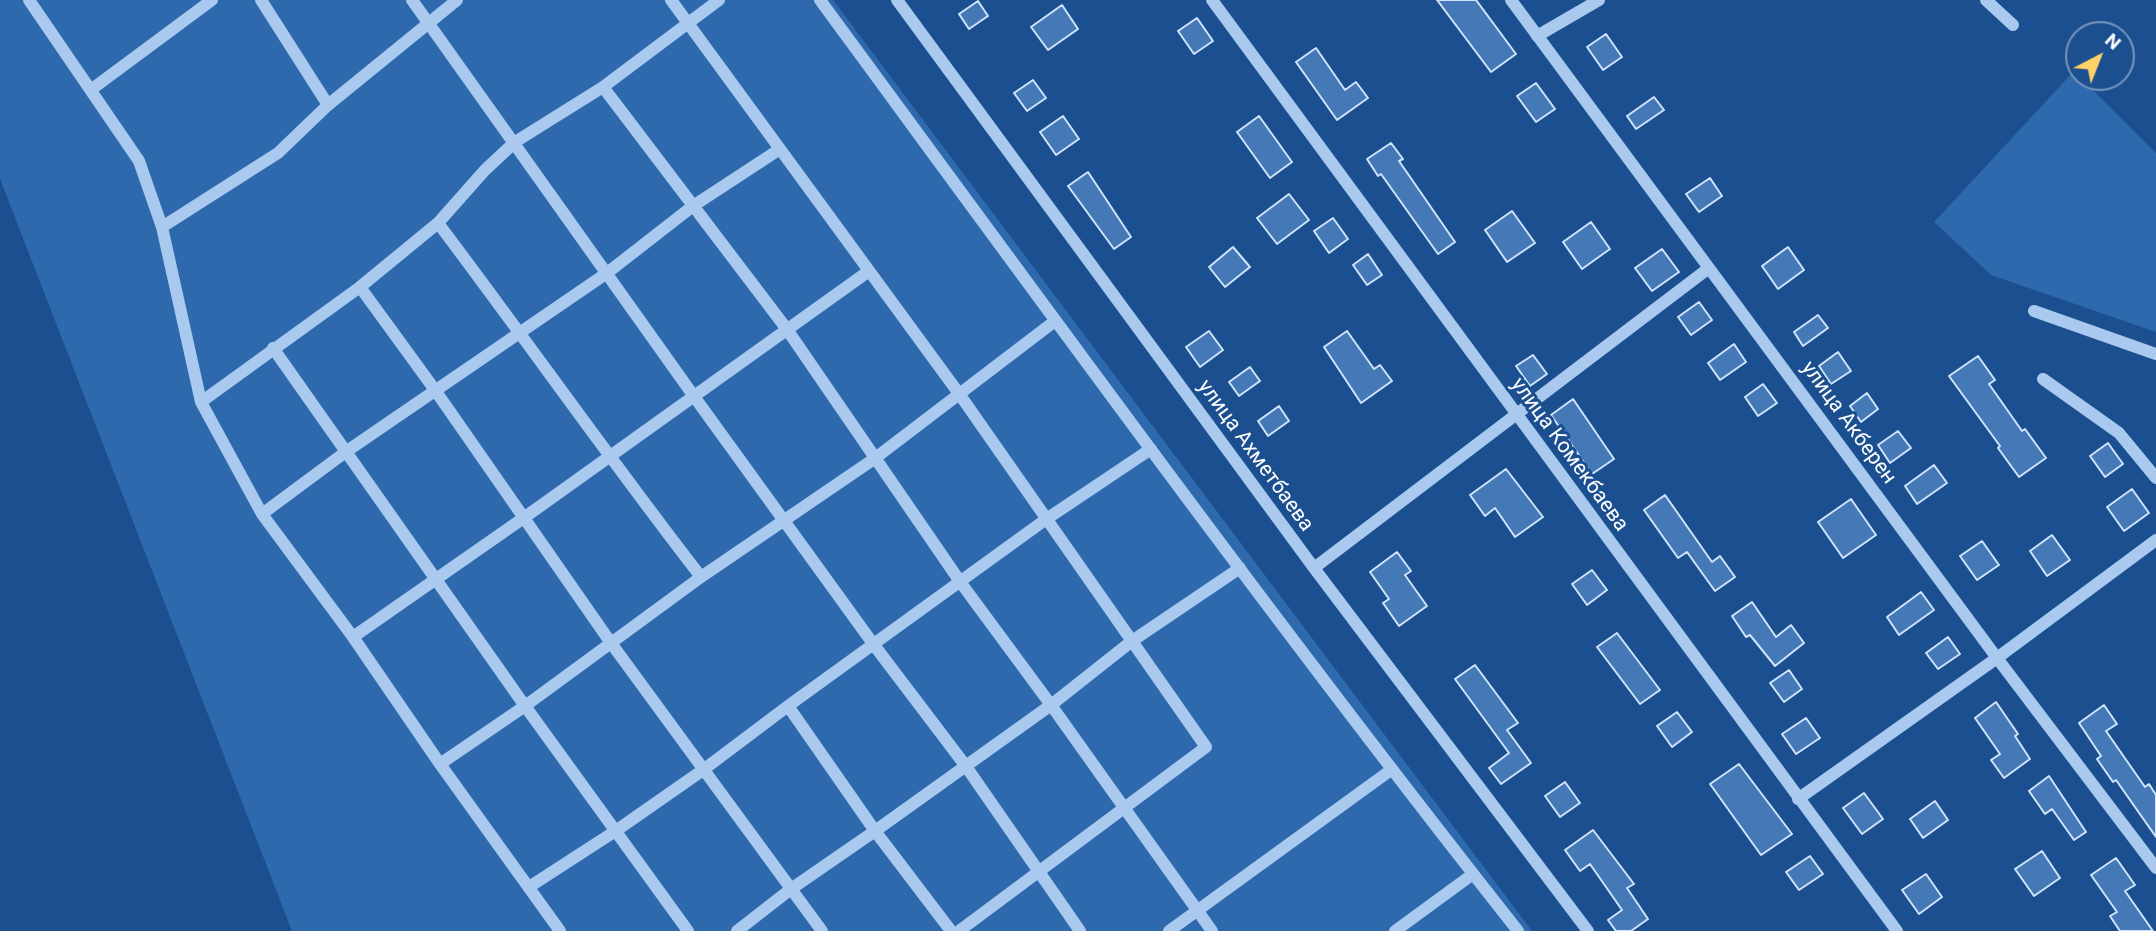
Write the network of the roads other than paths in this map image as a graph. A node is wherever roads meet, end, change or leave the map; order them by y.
1 (29, 0) edge
2 (212, 0) edge
3 (261, 0) edge
4 (412, 0) edge
5 (457, 0) edge
6 (671, 0) edge
7 (719, 0) edge
8 (820, 0) edge
9 (897, 0) edge
10 (1212, 0) edge
11 (1511, 0) edge
12 (1599, 0) edge
13 (1986, 0) edge
14 (429, 22) junction
15 (688, 24) junction
16 (2013, 25) dead end
17 (1537, 36) junction
18 (603, 87) junction
19 (92, 89) junction
20 (328, 105) junction
21 (515, 142) junction
22 (780, 149) junction
23 (693, 206) junction
24 (438, 223) junction
25 (162, 227) junction
26 (1709, 268) junction
27 (869, 271) junction
28 (607, 273) junction
29 (360, 287) junction
30 (2034, 311) dead end
31 (1055, 321) junction
32 (786, 328) junction
33 (520, 331) junction
34 (273, 348) junction
35 (2156, 354) edge
36 (2043, 379) dead end
37 (435, 390) junction
38 (693, 395) junction
39 (960, 395) junction
40 (201, 402) junction
41 (1516, 416) junction
42 (1151, 449) junction
43 (347, 452) junction
44 (609, 457) junction
45 (874, 459) junction
46 (2156, 478) edge
47 (262, 514) junction
48 (525, 517) junction
49 (783, 520) junction
50 (1045, 520) junction
51 (2156, 540) edge
52 (1240, 568) junction
53 (1314, 568) junction
54 (436, 577) junction
55 (701, 578) junction
56 (961, 583) junction
57 (353, 637) junction
58 (1132, 641) junction
59 (611, 643) junction
60 (874, 645) junction
61 (1997, 658) junction
62 (1051, 705) junction
63 (525, 706) junction
64 (788, 706) junction
65 (440, 764) junction
66 (965, 765) junction
67 (704, 770) junction
68 (1391, 770) junction
69 (1798, 799) junction
70 (1125, 808) junction
71 (617, 830) junction
72 (875, 831) junction
73 (2156, 868) edge
74 (1038, 872) junction
75 (1473, 874) junction
76 (529, 887) junction
77 (791, 889) junction
78 (1198, 911) junction
79 (561, 931) edge
80 (688, 931) edge
81 (737, 931) edge
82 (822, 931) edge
83 (951, 931) edge
84 (959, 931) edge
85 (1080, 931) edge
86 (1169, 931) edge
87 (1212, 931) edge
88 (1395, 931) edge
89 (1518, 931) edge
90 (1588, 931) edge
91 (1897, 931) edge

1 - 19 street
2 - 19 street
3 - 20 street
4 - 14 street
5 - 14 street
6 - 15 street
7 - 15 street
8 - 31 street
9 - 53 street, улица Ахметбаева
10 - 41 street, улица Комекбаева
11 - 17 street, улица Акберен
12 - 17 street
13 - 16 street
14 - 20 street
14 - 21 street
15 - 18 street
15 - 22 street
17 - 26 street, улица Акберен
18 - 21 street
18 - 23 street
19 - 25 street
20 - 25 street
21 - 24 street
21 - 28 street
22 - 23 street
22 - 27 street
23 - 28 street
23 - 32 street
24 - 29 street
24 - 33 street
25 - 40 street
26 - 41 street
26 - 61 street, улица Акберен
27 - 32 street
27 - 39 street
28 - 33 street
28 - 38 street
29 - 34 street
29 - 37 street
30 - 35 street
31 - 39 street
31 - 42 street
32 - 38 street
32 - 45 street
33 - 37 street
33 - 44 street
34 - 40 street
34 - 43 street
36 - 46 street
37 - 43 street
37 - 48 street
38 - 44 street
38 - 49 street
39 - 45 street
39 - 50 street
40 - 47 street
41 - 53 street
41 - 69 street, улица Комекбаева
42 - 50 street
42 - 52 street
43 - 47 street
43 - 54 street
44 - 48 street
44 - 55 street
45 - 49 street
45 - 56 street
47 - 57 street
48 - 54 street
48 - 59 street
49 - 55 street
49 - 60 street
50 - 56 street
50 - 58 street
51 - 61 street
52 - 58 street
52 - 68 street
53 - 90 street, улица Ахметбаева
54 - 57 street
54 - 63 street
55 - 59 street
56 - 60 street
56 - 62 street
57 - 65 street
58 - 62 street
58 - 70 street
59 - 63 street
59 - 67 street
60 - 64 street
60 - 66 street
61 - 69 street
61 - 73 street, улица Акберен
62 - 66 street
62 - 70 street
63 - 65 street
63 - 71 street
64 - 67 street
64 - 72 street
65 - 76 street
66 - 72 street
66 - 74 street
67 - 71 street
67 - 77 street
68 - 75 street
68 - 78 street
69 - 91 street, улица Комекбаева
70 - 74 street
70 - 78 street
71 - 76 street
71 - 80 street
72 - 77 street
72 - 83 street
74 - 84 street
74 - 85 street
75 - 88 street
75 - 89 street
76 - 79 street
77 - 81 street
77 - 82 street
78 - 86 street
78 - 87 street

